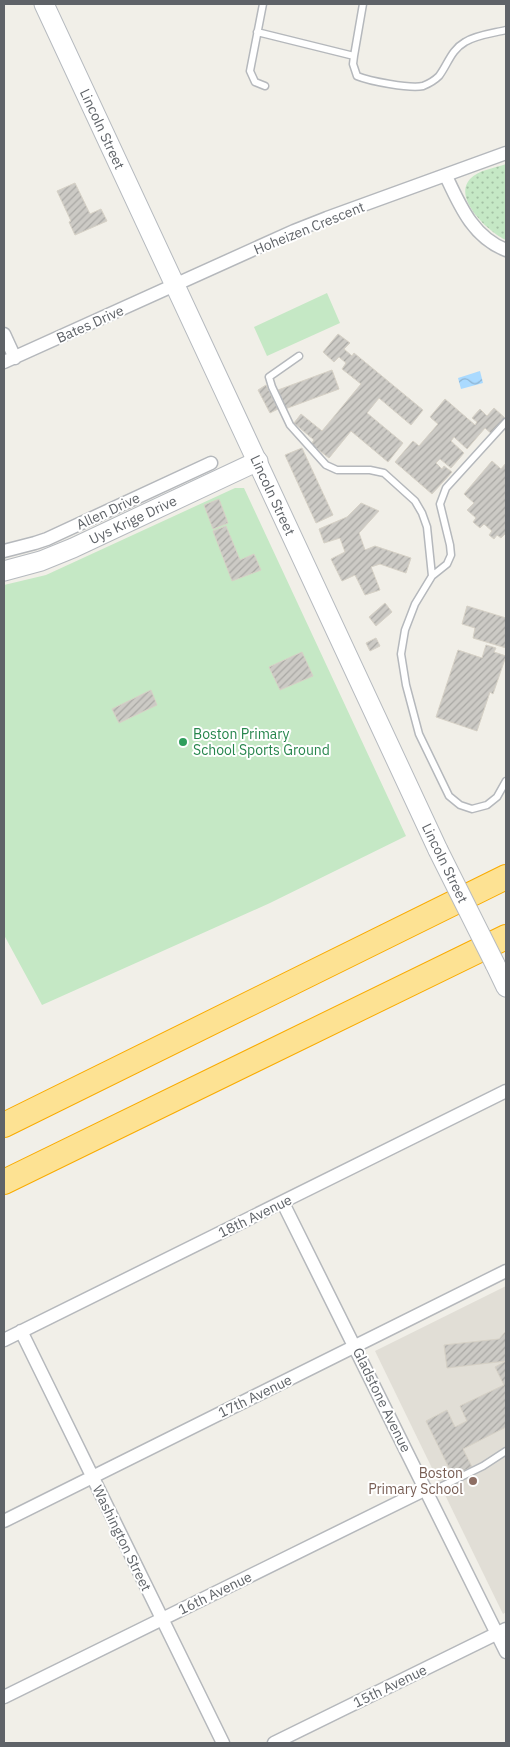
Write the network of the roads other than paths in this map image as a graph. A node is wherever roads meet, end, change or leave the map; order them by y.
1 (44, 4) edge
2 (263, 4) edge
3 (363, 4) edge
4 (506, 30) edge
5 (257, 32) junction
6 (354, 56) junction
7 (265, 86) dead end
8 (506, 153) edge
9 (446, 176) junction
10 (506, 250) edge
11 (175, 286) junction
12 (4, 334) edge
13 (299, 356) dead end
14 (9, 360) edge
15 (506, 422) edge
16 (258, 461) junction
17 (211, 463) dead end
18 (4, 551) edge
19 (4, 571) edge
20 (432, 576) junction
21 (506, 781) edge
22 (506, 877) edge
23 (506, 936) edge
24 (506, 987) edge
25 (506, 1091) edge
26 (4, 1125) edge
27 (4, 1182) edge
28 (283, 1203) junction
29 (506, 1272) edge
30 (21, 1331) junction
31 (4, 1340) edge
32 (356, 1346) junction
33 (506, 1451) edge
34 (92, 1477) junction
35 (427, 1491) junction
36 (4, 1521) edge
37 (162, 1620) junction
38 (502, 1631) edge
39 (506, 1652) edge
40 (4, 1697) edge
41 (223, 1743) edge
42 (274, 1743) edge

1 - 11 street, Lincoln Street
2 - 5 lane
3 - 6 lane
4 - 6 lane
5 - 6 lane
5 - 7 lane
8 - 9 street, Hoheizen Crescent
9 - 10 street
9 - 11 street, Hoheizen Crescent
11 - 14 street, Bates Drive
11 - 16 street, Lincoln Street
12 - 14 street
13 - 20 lane
15 - 20 lane
16 - 19 street, Uys Krige Drive
16 - 24 street, Lincoln Street, bridge
17 - 18 street, Allen Drive
20 - 21 lane
22 - 26 highway
23 - 27 highway
25 - 28 street, 18th Avenue
28 - 30 street, 18th Avenue
28 - 32 street, Gladstone Avenue
29 - 32 street, 17th Avenue
30 - 31 street, 18th Avenue
30 - 34 street, Washington Street
32 - 34 street, 17th Avenue
32 - 35 street, Gladstone Avenue
33 - 35 lane
34 - 36 street, 17th Avenue
34 - 37 street, Washington Street
35 - 37 street, 16th Avenue
35 - 38 street, Gladstone Avenue
37 - 40 street, 16th Avenue
37 - 41 street, Washington Street
38 - 39 street, Gladstone Avenue
38 - 42 street, 15th Avenue

